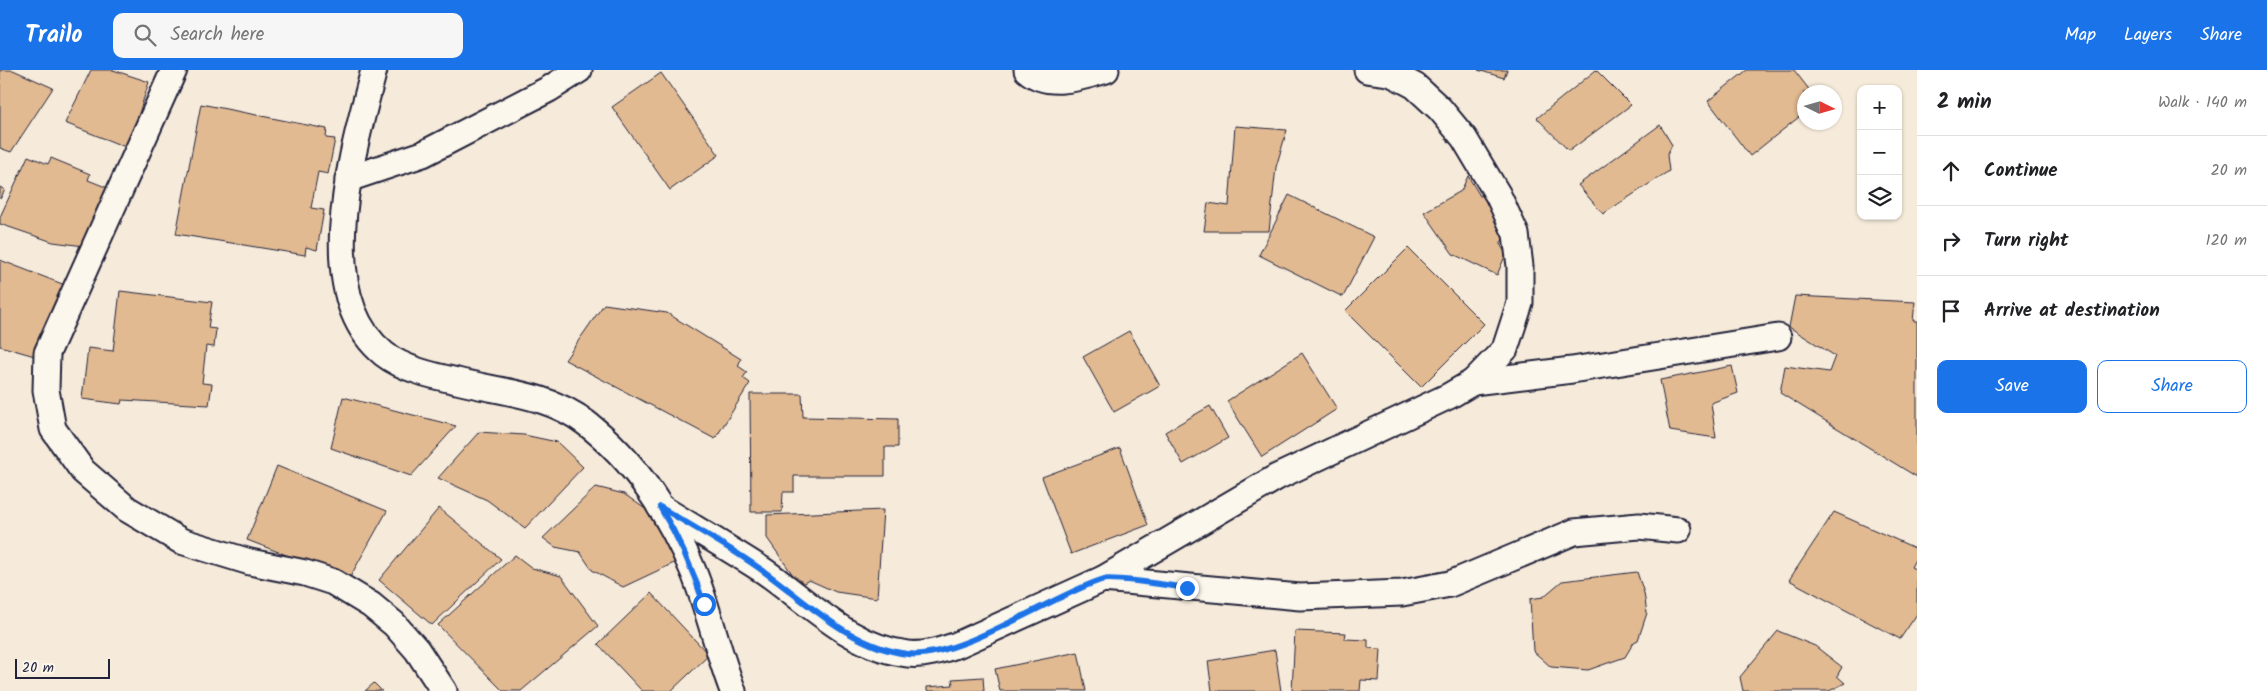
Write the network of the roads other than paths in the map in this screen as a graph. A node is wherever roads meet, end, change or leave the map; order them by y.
1 (174, 70) edge
2 (374, 70) edge
3 (579, 70) edge
4 (1027, 70) edge
5 (1106, 70) edge
6 (1367, 70) edge
7 (348, 179) junction
8 (1778, 337) dead end
9 (1473, 382) junction
10 (660, 507) junction
11 (1678, 530) dead end
12 (1103, 579) junction
13 (444, 691) edge
14 (733, 691) edge

1 - 13 street
2 - 7 street
3 - 7 street
4 - 5 street
6 - 9 street
7 - 10 street
8 - 9 street
9 - 12 street
10 - 12 street
10 - 14 street
11 - 12 street

